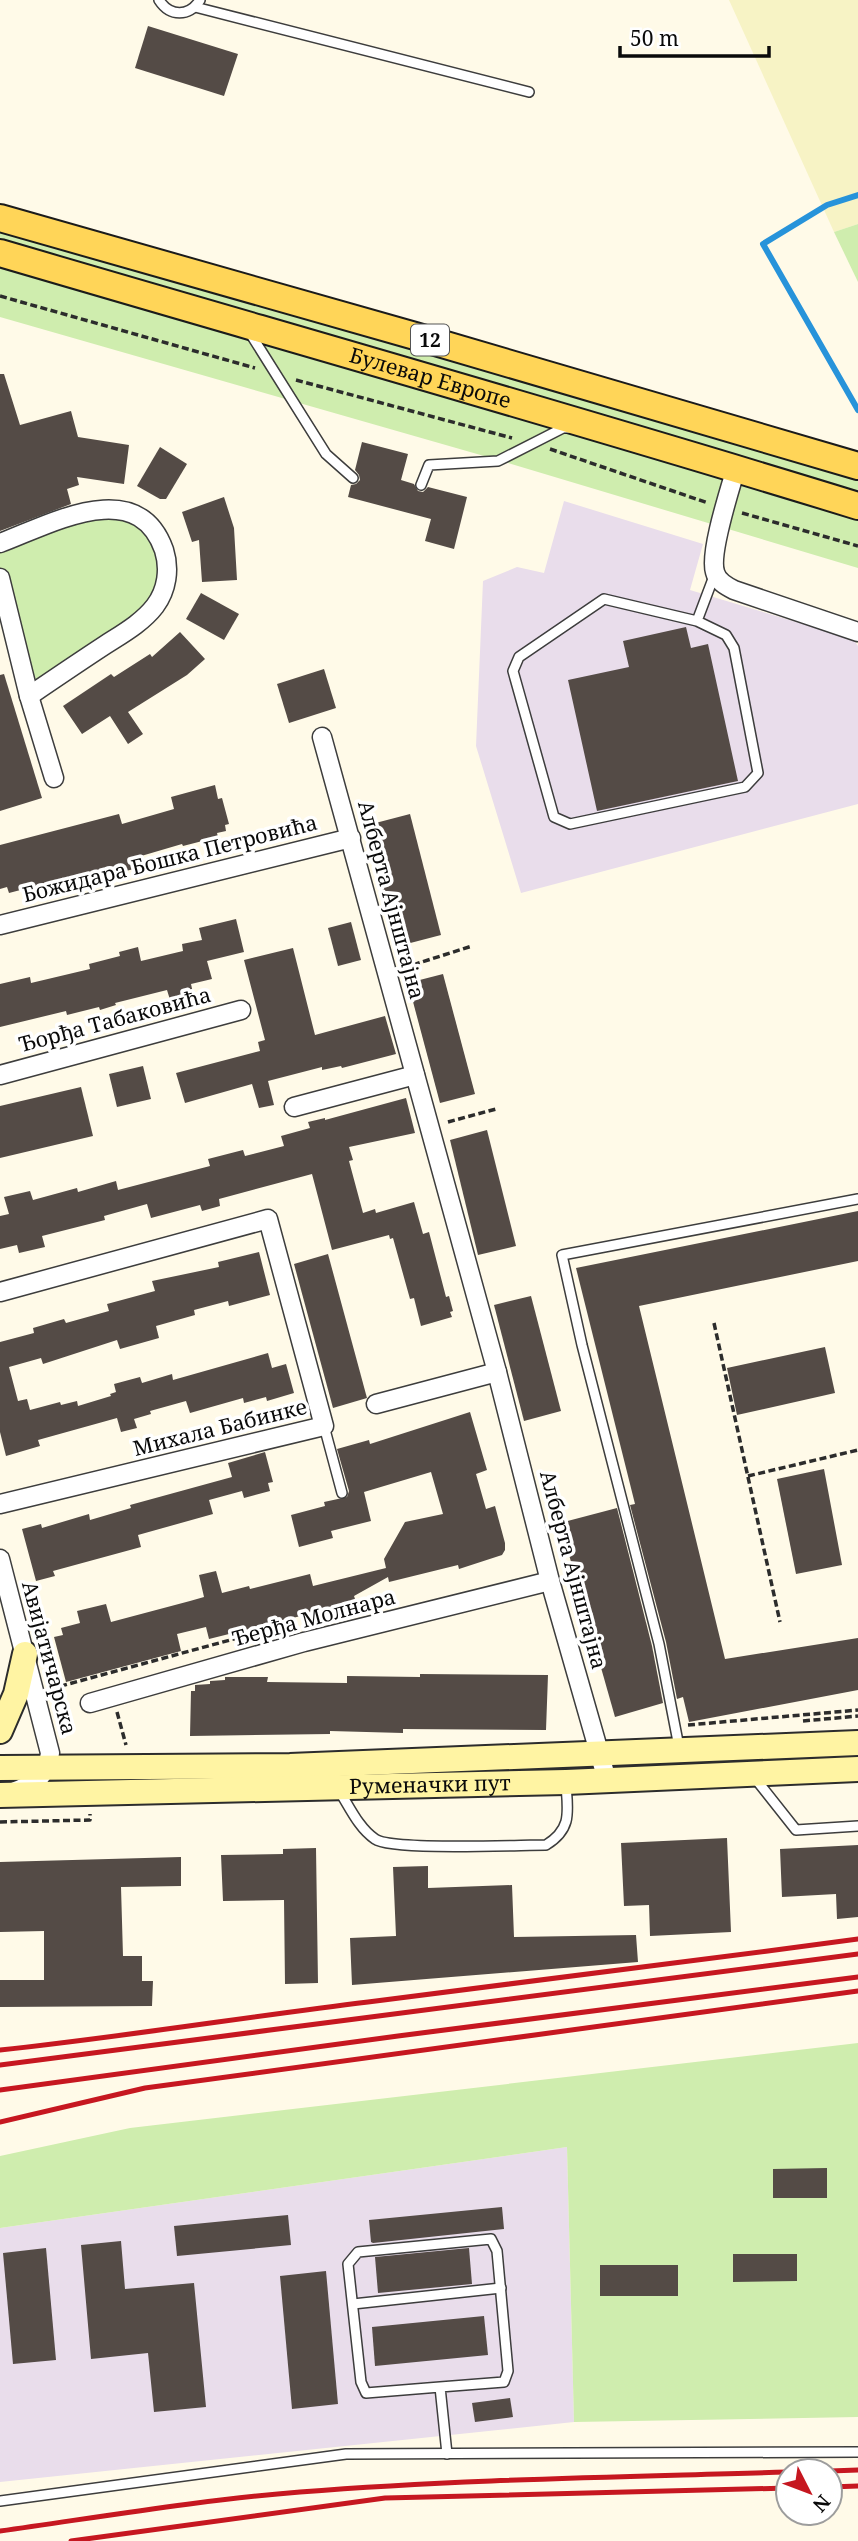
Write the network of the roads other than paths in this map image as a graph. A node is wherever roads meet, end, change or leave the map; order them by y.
1 (159, 0) edge
2 (198, 3) edge
3 (529, 93) dead end
4 (0, 218) edge
5 (0, 253) edge
6 (246, 326) junction
7 (594, 426) junction
8 (858, 467) edge
9 (736, 468) junction
10 (353, 478) dead end
11 (421, 485) dead end
12 (858, 506) edge
13 (0, 543) edge
14 (715, 574) junction
15 (0, 578) edge
16 (697, 621) junction
17 (858, 632) edge
18 (29, 696) junction
19 (322, 737) dead end
20 (54, 778) dead end
21 (351, 838) junction
22 (0, 925) edge
23 (241, 1010) dead end
24 (0, 1075) edge
25 (415, 1075) junction
26 (294, 1107) dead end
27 (858, 1199) edge
28 (0, 1292) edge
29 (497, 1372) junction
30 (376, 1404) dead end
31 (324, 1426) junction
32 (342, 1493) dead end
33 (0, 1504) edge
34 (0, 1559) edge
35 (550, 1581) junction
36 (25, 1654) junction
37 (90, 1703) dead end
38 (0, 1731) edge
39 (858, 1743) edge
40 (680, 1751) junction
41 (600, 1754) junction
42 (0, 1768) edge
43 (48, 1769) junction
44 (858, 1769) edge
45 (753, 1775) junction
46 (607, 1780) junction
47 (566, 1782) junction
48 (337, 1787) junction
49 (2, 1795) edge
50 (858, 1826) edge
51 (501, 2288) junction
52 (353, 2304) junction
53 (440, 2387) junction
54 (858, 2452) edge
55 (447, 2454) junction
56 (0, 2501) edge

1 - 2 lane
2 - 3 lane
4 - 8 main road, Булевар Европе / 12
5 - 6 main road, Булевар Европе / 12
6 - 7 main road, Булевар Европе / 12
6 - 10 lane
7 - 9 main road, Булевар Европе / 12
7 - 11 lane
9 - 12 main road, Булевар Европе / 12
9 - 14 street
13 - 18 street
14 - 16 lane
14 - 17 street
15 - 18 street
16 - 16 lane
18 - 20 street
19 - 21 street, Алберта Ајнштајна
21 - 22 street, Божидара Бошка Петровића
21 - 25 street, Алберта Ајнштајна
23 - 24 street, Ђорђа Табаковића
25 - 26 street
25 - 29 street, Алберта Ајнштајна
27 - 40 lane
28 - 31 street, Михала Бабинке
29 - 30 street
29 - 35 street, Алберта Ајнштајна
31 - 32 lane
31 - 33 street, Михала Бабинке
34 - 36 street, Авијатичарска
35 - 37 street, Ђерђа Молнара
35 - 41 street, Алберта Ајнштајна
36 - 38 main road
36 - 43 street, Авијатичарска
39 - 40 main road, Руменачки пут
40 - 41 main road, Руменачки пут
41 - 43 main road, Руменачки пут
41 - 46 street, Алберта Ајнштајна
42 - 43 main road, Руменачки пут
43 - 49 street, Руменачки пут
44 - 45 main road, Руменачки пут
45 - 46 main road, Руменачки пут
45 - 50 lane
46 - 47 main road, Руменачки пут
47 - 48 main road, Руменачки пут
47 - 48 lane
48 - 49 main road, Руменачки пут
51 - 52 lane
51 - 52 lane
51 - 53 lane
52 - 53 lane
53 - 55 lane
54 - 55 lane
55 - 56 lane

